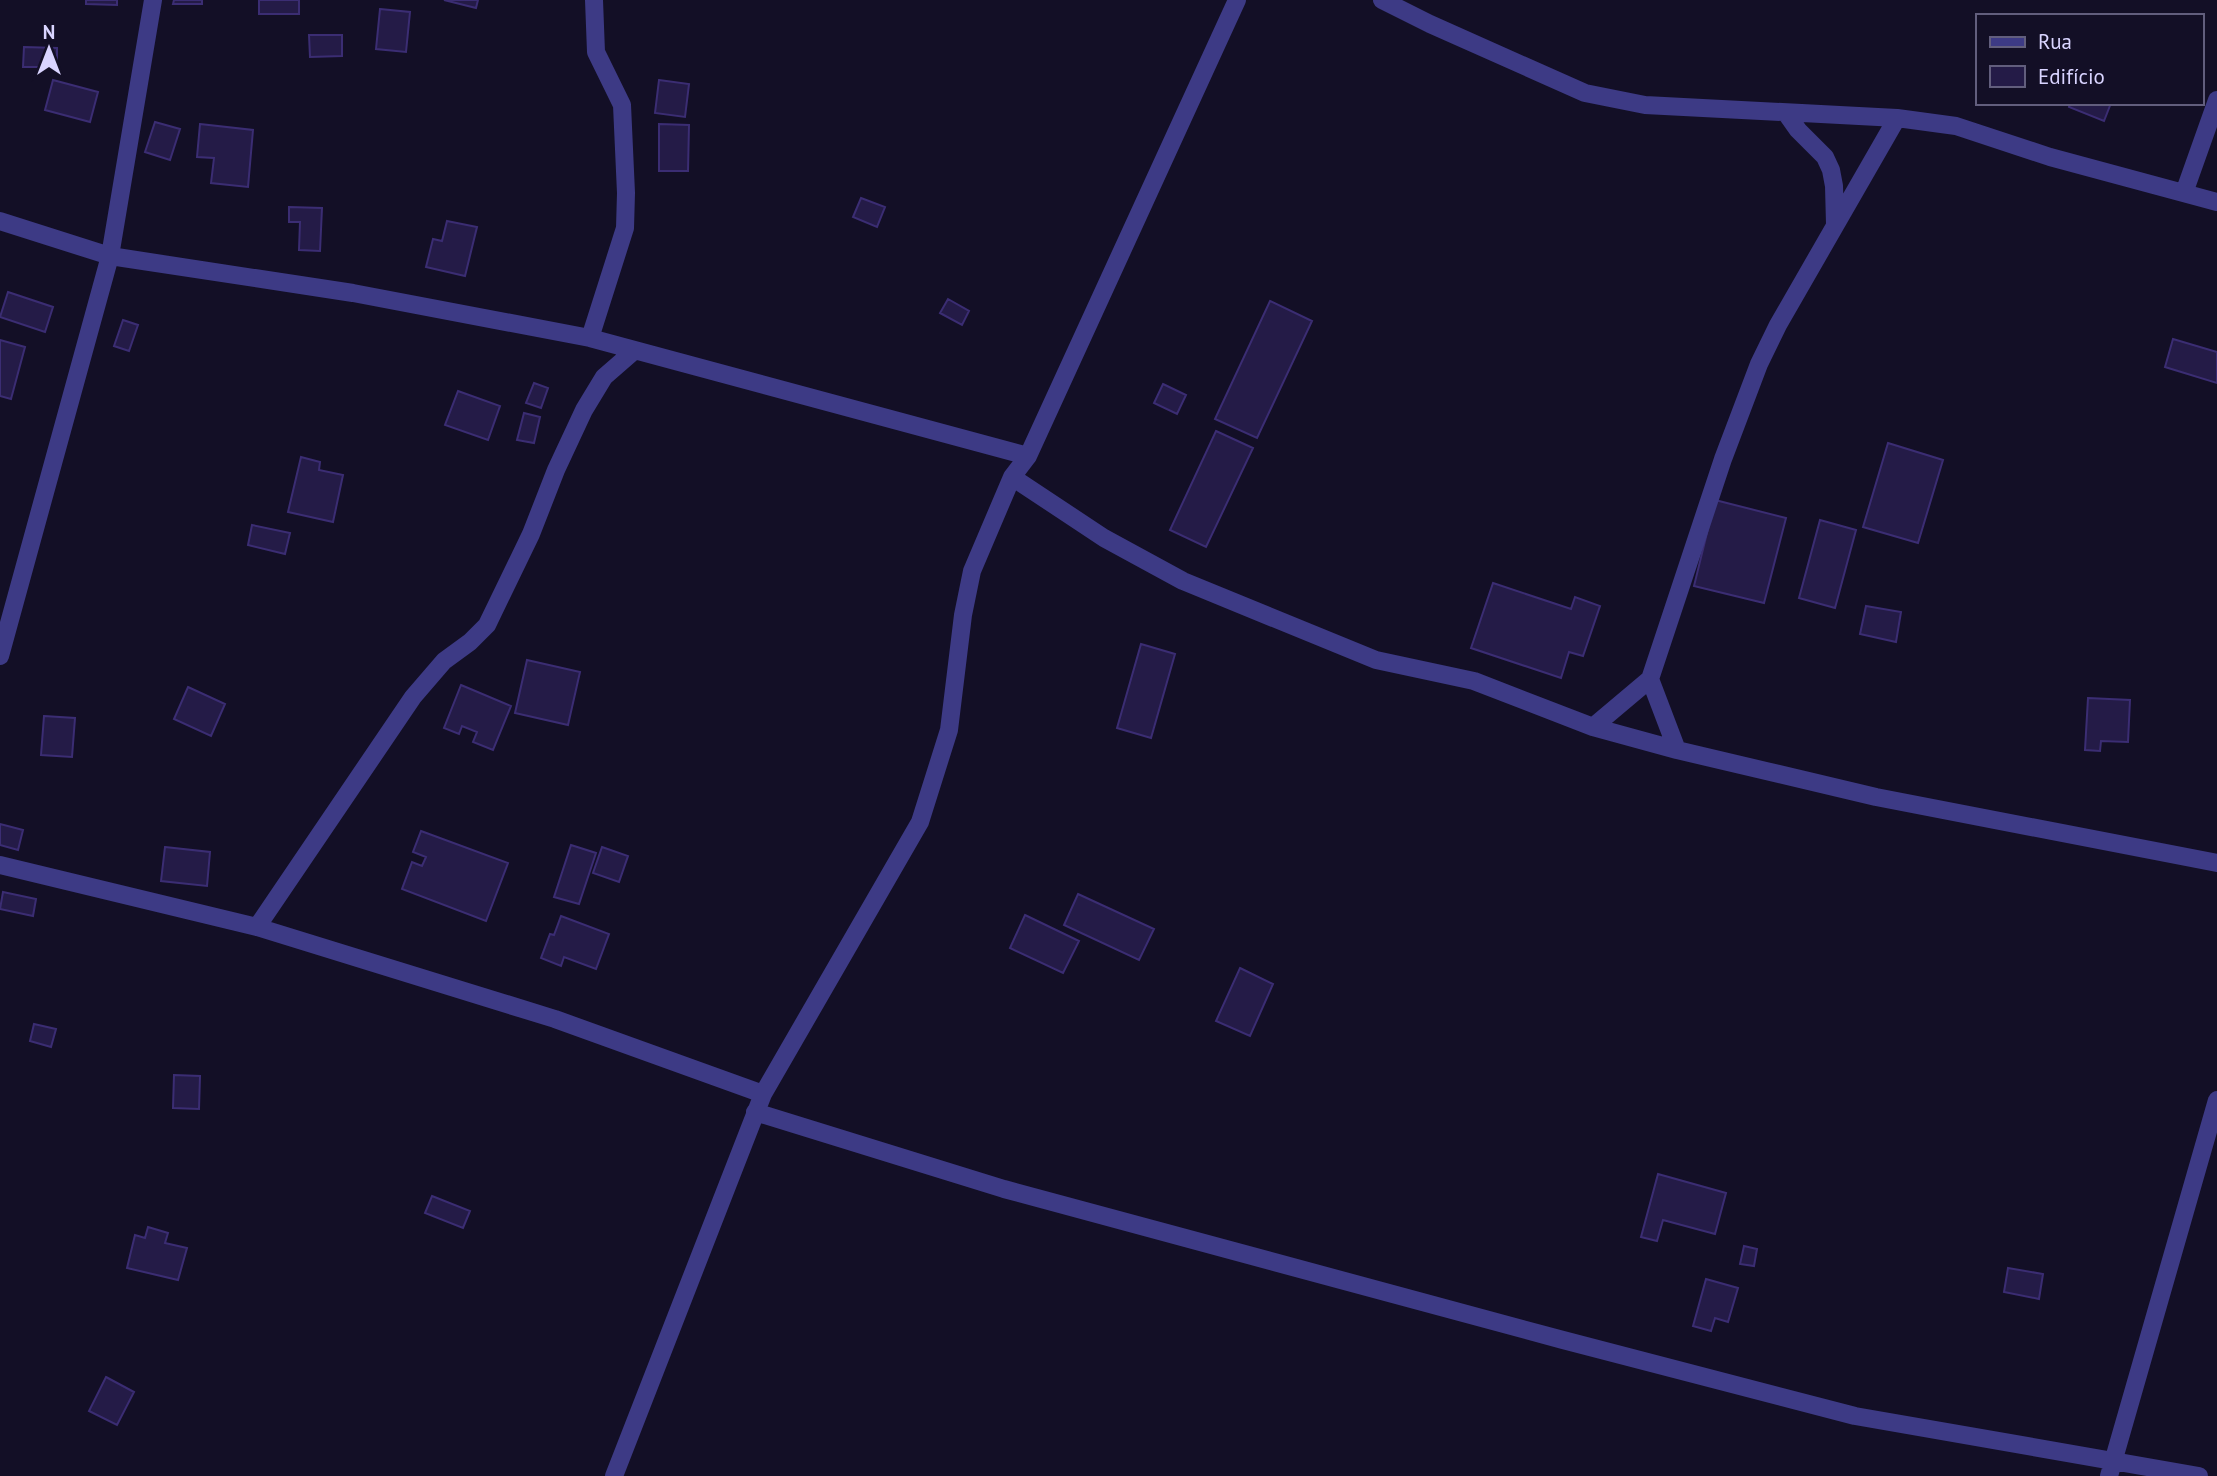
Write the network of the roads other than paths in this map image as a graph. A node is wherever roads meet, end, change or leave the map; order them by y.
1 (153, 0) edge
2 (594, 0) edge
3 (1237, 0) edge
4 (1382, 0) edge
5 (2217, 100) edge
6 (1786, 113) junction
7 (1897, 118) junction
8 (2184, 193) junction
9 (2217, 202) edge
10 (0, 221) edge
11 (1835, 223) junction
12 (110, 256) junction
13 (590, 338) junction
14 (635, 350) junction
15 (1028, 456) junction
16 (1012, 477) junction
17 (0, 656) edge
18 (1650, 679) junction
19 (1592, 727) junction
20 (1677, 750) junction
21 (2217, 863) edge
22 (0, 865) edge
23 (257, 927) junction
24 (763, 1094) junction
25 (2217, 1100) edge
26 (755, 1112) junction
27 (2111, 1469) edge
28 (614, 1476) edge
29 (2199, 1476) edge

1 - 12 street
2 - 13 street
3 - 15 street
4 - 6 street
5 - 8 street
6 - 7 street
6 - 11 street
7 - 8 street
7 - 11 street
8 - 9 street
10 - 12 street
11 - 18 street
12 - 13 street
12 - 17 street
13 - 14 street
14 - 15 street
14 - 23 street
15 - 16 street
16 - 19 street
16 - 24 street
18 - 19 street
18 - 20 street
19 - 20 street
20 - 21 street
22 - 23 street
23 - 24 street
24 - 26 street
25 - 27 street
26 - 27 street
26 - 28 street
27 - 29 street

